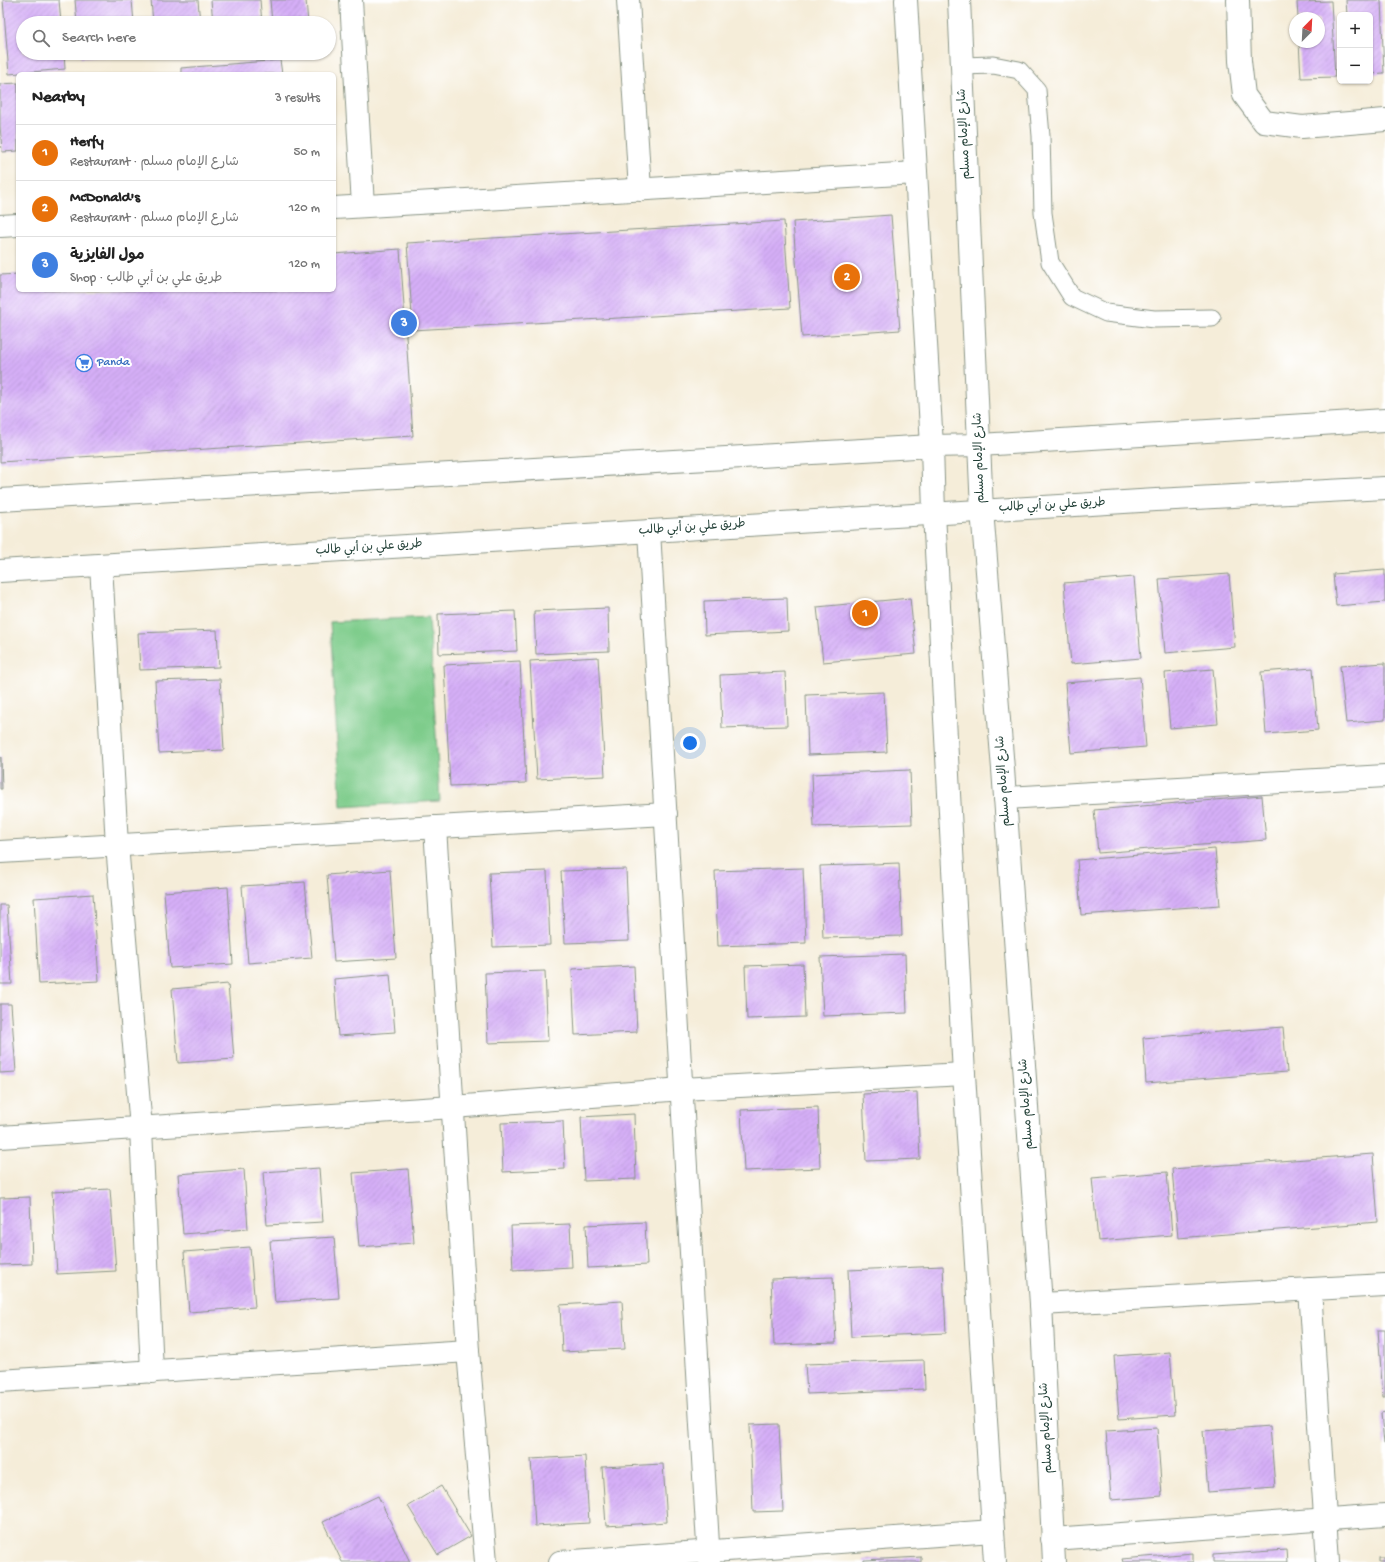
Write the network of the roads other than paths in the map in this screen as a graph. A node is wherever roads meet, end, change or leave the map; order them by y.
1 (351, 0) edge
2 (628, 0) edge
3 (906, 0) edge
4 (959, 0) edge
5 (1238, 0) edge
6 (962, 66) junction
7 (1385, 120) edge
8 (916, 173) junction
9 (640, 190) junction
10 (363, 206) junction
11 (336, 208) edge
12 (16, 225) edge
13 (0, 226) edge
14 (1212, 318) dead end
15 (1385, 420) edge
16 (980, 445) junction
17 (932, 446) junction
18 (1385, 488) edge
19 (0, 500) edge
20 (982, 510) junction
21 (934, 513) junction
22 (649, 531) junction
23 (101, 565) junction
24 (0, 571) edge
25 (1385, 776) edge
26 (1005, 798) junction
27 (666, 814) junction
28 (435, 827) junction
29 (117, 845) junction
30 (0, 852) edge
31 (964, 1074) junction
32 (682, 1090) junction
33 (453, 1107) junction
34 (141, 1128) junction
35 (0, 1137) edge
36 (1385, 1285) edge
37 (1310, 1289) junction
38 (1041, 1304) junction
39 (468, 1351) junction
40 (152, 1372) junction
41 (0, 1381) edge
42 (1385, 1515) edge
43 (1325, 1519) junction
44 (993, 1531) junction
45 (1052, 1539) junction
46 (708, 1556) edge
47 (486, 1562) edge
48 (560, 1562) edge
49 (994, 1562) edge
50 (1054, 1562) edge
51 (1328, 1562) edge

1 - 10 street
2 - 9 street
3 - 8 street
4 - 6 street, شارع الإمام مسلم
5 - 7 street
6 - 14 lane
6 - 16 street, شارع الإمام مسلم
8 - 9 street
8 - 17 street
9 - 10 street
10 - 11 street
12 - 13 street
15 - 16 street
16 - 17 street
16 - 20 street, شارع الإمام مسلم
17 - 19 street
17 - 21 street
18 - 20 street, طريق علي بن أبي طالب
20 - 21 street, طريق علي بن أبي طالب
20 - 26 street, شارع الإمام مسلم
21 - 22 street, طريق علي بن أبي طالب
21 - 31 street
22 - 23 street, طريق علي بن أبي طالب
22 - 27 street
23 - 24 street, طريق علي بن أبي طالب
23 - 29 street
25 - 26 street
26 - 38 street, شارع الإمام مسلم
27 - 28 street
27 - 32 street
28 - 29 street
28 - 33 street
29 - 30 street
29 - 34 street
31 - 32 street
31 - 44 street
32 - 33 street
32 - 46 street
33 - 34 street
33 - 39 street
34 - 35 street
34 - 40 street
36 - 37 street
37 - 38 street
37 - 43 street
38 - 45 street, شارع الإمام مسلم
39 - 40 street
39 - 47 street
40 - 41 street
42 - 43 street
43 - 45 street
43 - 51 street
44 - 46 street
44 - 49 street
45 - 50 street, شارع الإمام مسلم
46 - 48 street

